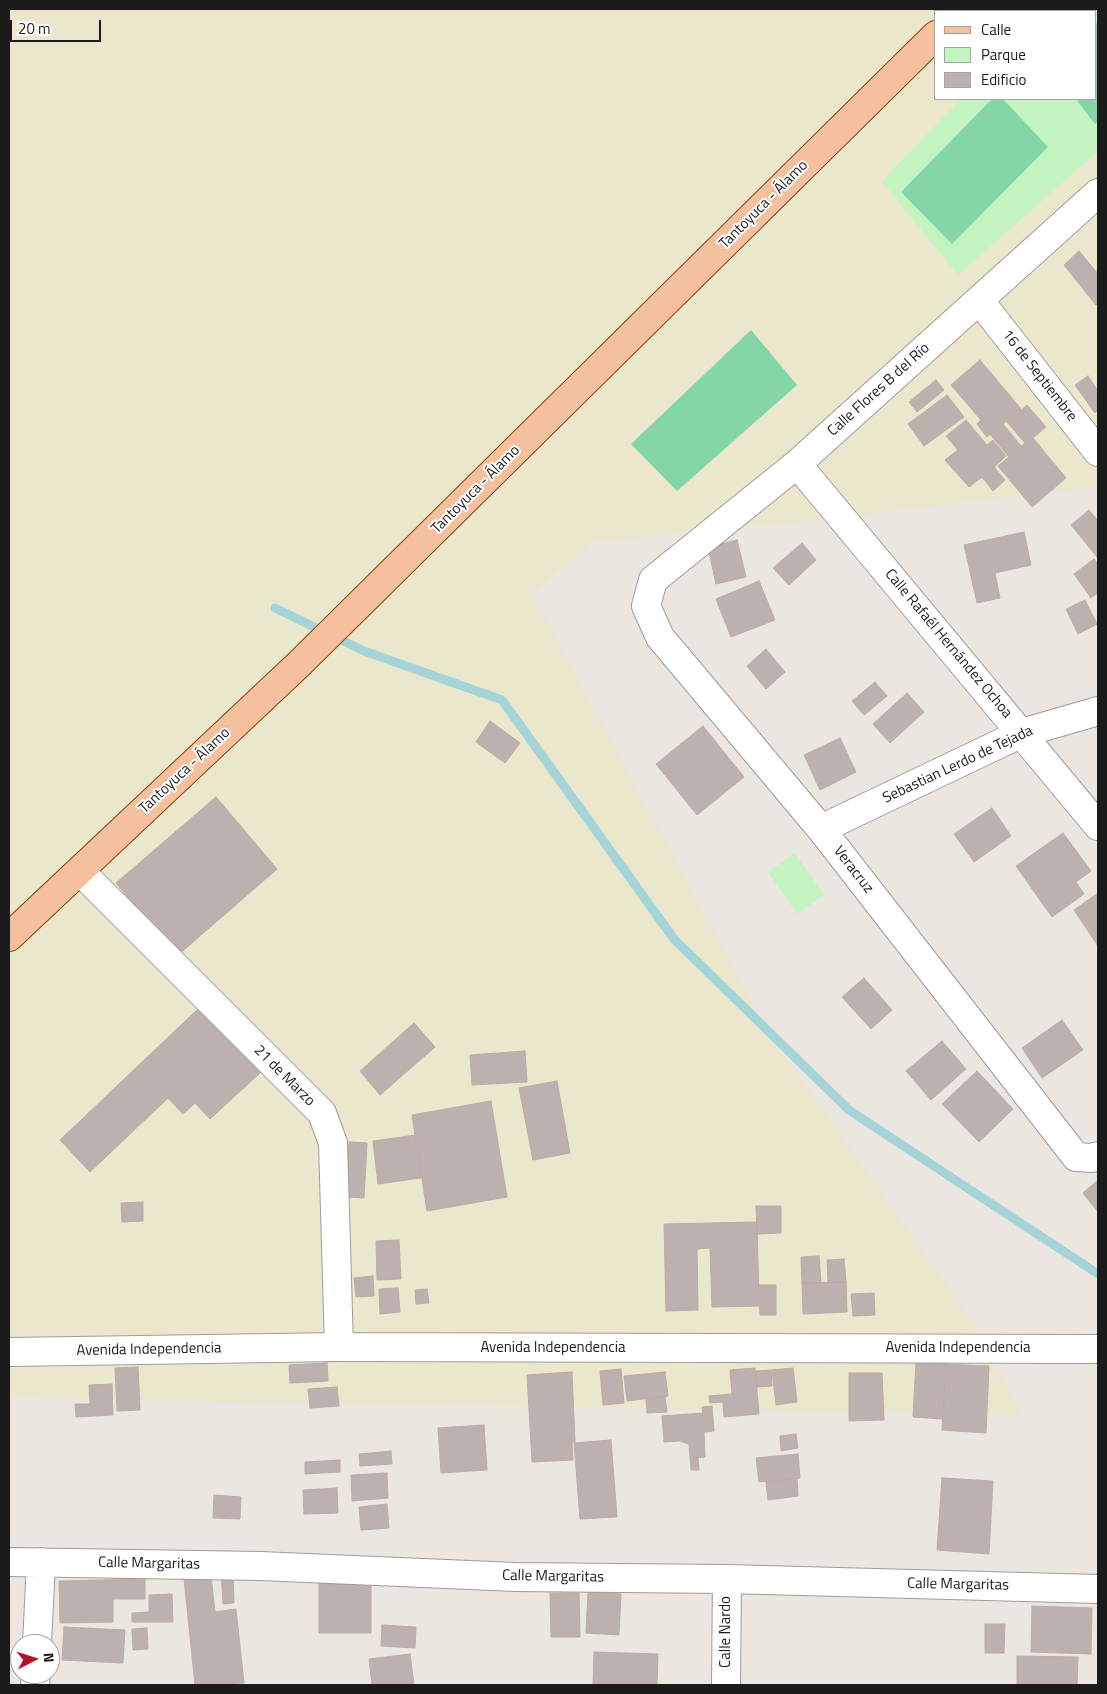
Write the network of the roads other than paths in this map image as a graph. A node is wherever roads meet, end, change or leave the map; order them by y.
1 (934, 37) edge
2 (1098, 194) edge
3 (979, 300) junction
4 (1098, 452) edge
5 (797, 464) junction
6 (654, 580) joint
7 (1098, 711) edge
8 (1022, 733) junction
9 (1098, 826) edge
10 (821, 829) junction
11 (80, 871) junction
12 (9, 938) edge
13 (1087, 1157) edge
14 (338, 1347) junction
15 (1098, 1349) edge
16 (9, 1352) edge
17 (9, 1562) edge
18 (41, 1562) junction
19 (727, 1580) junction
20 (1098, 1589) edge
21 (37, 1634) edge
22 (726, 1685) edge

1 - 11 main road, Tantoyuca - Álamo
2 - 3 street, Calle Flores B del Río
3 - 4 street, 16 de Septiembre
3 - 5 street, Calle Flores B del Río
5 - 6 street, Calle Flores B del Río
5 - 8 street, Calle Rafaél Hernández Ochoa
6 - 10 street, Veracruz
7 - 8 street, Sebastian Lerdo de Tejada
8 - 9 street, Calle Rafaél Hernández Ochoa
8 - 10 street, Sebastian Lerdo de Tejada
10 - 13 street, Veracruz
11 - 12 main road, Tantoyuca - Álamo
11 - 14 street, 21 de Marzo
14 - 15 street, Avenida Independencia
14 - 16 street, Avenida Independencia
17 - 18 street, Calle Margaritas
18 - 19 street, Calle Margaritas
18 - 21 street
19 - 20 street, Calle Margaritas
19 - 22 street, Calle Nardo

